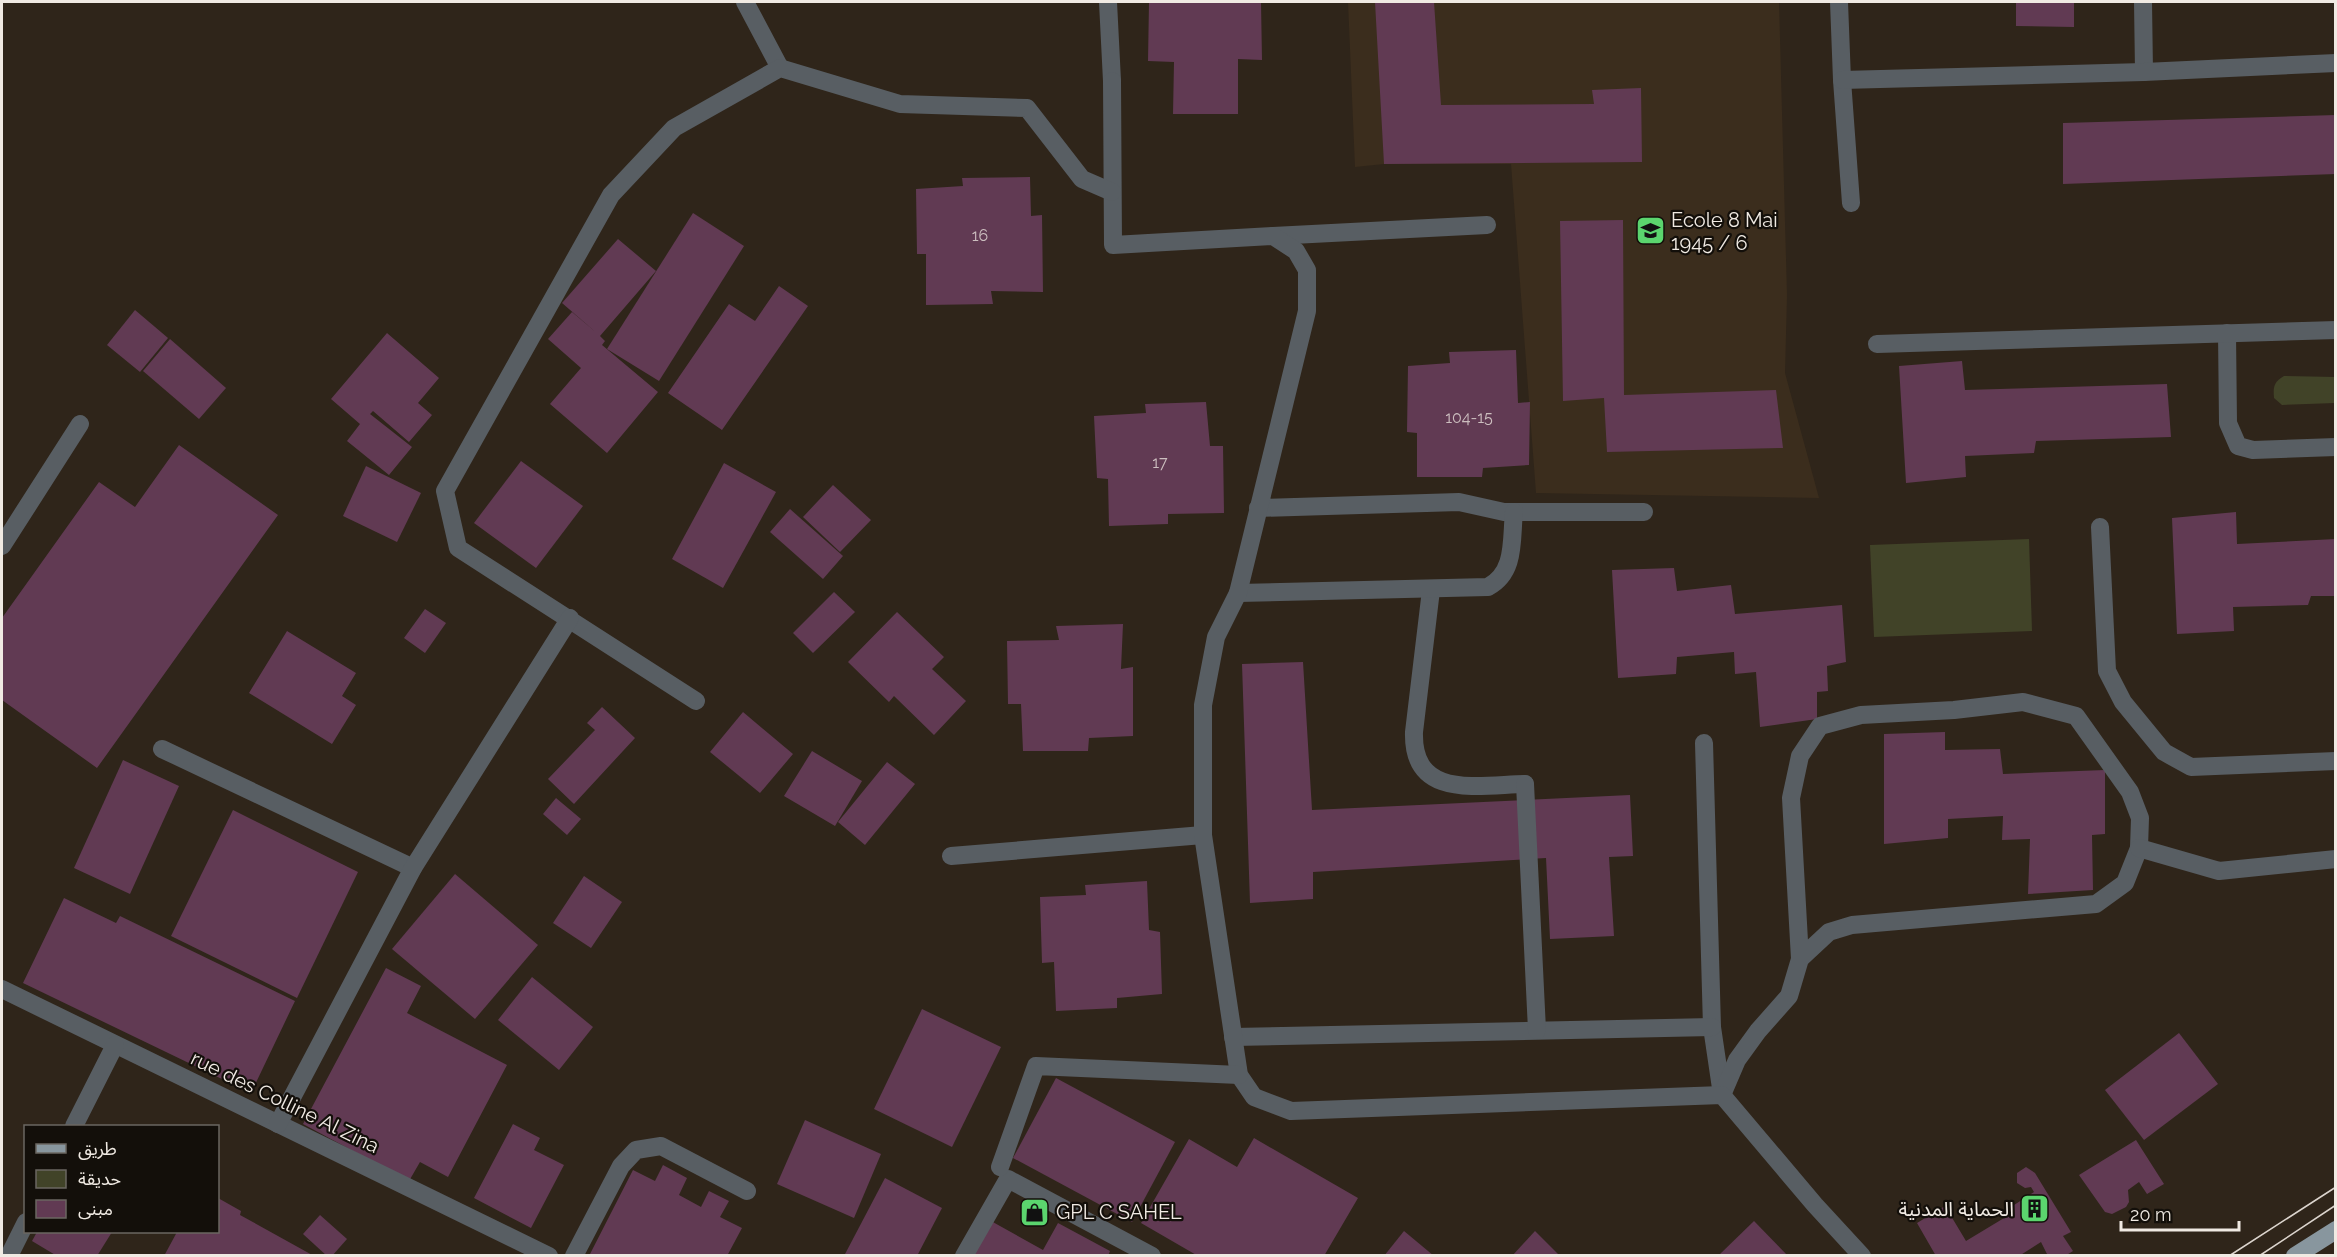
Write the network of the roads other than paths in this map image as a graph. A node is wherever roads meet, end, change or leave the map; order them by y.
1 (745, 2) edge
2 (1108, 2) edge
3 (1839, 2) edge
4 (2143, 2) edge
5 (2336, 63) edge
6 (780, 68) junction
7 (2144, 72) junction
8 (1842, 80) junction
9 (1112, 192) junction
10 (1851, 203) dead end
11 (1487, 225) dead end
12 (1273, 236) junction
13 (2336, 330) edge
14 (2227, 333) junction
15 (1877, 344) dead end
16 (80, 424) dead end
17 (2336, 447) edge
18 (1258, 508) junction
19 (1514, 512) junction
20 (1644, 512) dead end
21 (2100, 527) dead end
22 (2, 546) edge
23 (1431, 590) junction
24 (1238, 593) junction
25 (570, 618) junction
26 (696, 701) dead end
27 (1704, 743) dead end
28 (162, 749) dead end
29 (2336, 761) edge
30 (1203, 835) junction
31 (2139, 848) junction
32 (951, 856) dead end
33 (2336, 859) edge
34 (413, 868) junction
35 (1800, 959) junction
36 (2, 989) edge
37 (1712, 1026) junction
38 (1537, 1030) junction
39 (1233, 1037) junction
40 (115, 1045) junction
41 (1239, 1075) junction
42 (1722, 1095) junction
43 (278, 1124) junction
44 (75, 1125) edge
45 (1000, 1167) dead end
46 (747, 1191) dead end
47 (24, 1226) edge
48 (2336, 1230) edge
49 (9, 1256) edge
50 (549, 1256) edge
51 (574, 1256) edge
52 (963, 1256) edge
53 (1152, 1256) edge
54 (1862, 1256) edge
55 (2295, 1256) edge

1 - 6 street
2 - 9 street
3 - 8 street
4 - 7 street
5 - 7 street
6 - 9 street
6 - 25 street
7 - 8 street
8 - 10 street
9 - 12 street
11 - 12 street
12 - 18 street
13 - 14 street
14 - 15 street
14 - 17 street
16 - 22 street
18 - 19 street
18 - 24 street
19 - 20 street
19 - 23 street
21 - 29 street
23 - 24 street
23 - 38 street
24 - 30 street
25 - 26 street
25 - 34 street
27 - 37 street
28 - 34 street
30 - 32 street
30 - 39 street
31 - 33 street
31 - 35 street
31 - 35 street
34 - 43 street
35 - 42 street
36 - 40 street, rue des Colline Al Zina
37 - 38 street
37 - 42 street
38 - 39 street
39 - 41 street
40 - 43 street, rue des Colline Al Zina
40 - 44 street
41 - 42 street
41 - 45 street
42 - 54 street
43 - 50 street, rue des Colline Al Zina
46 - 51 street
47 - 49 street
48 - 55 main road
52 - 53 street

